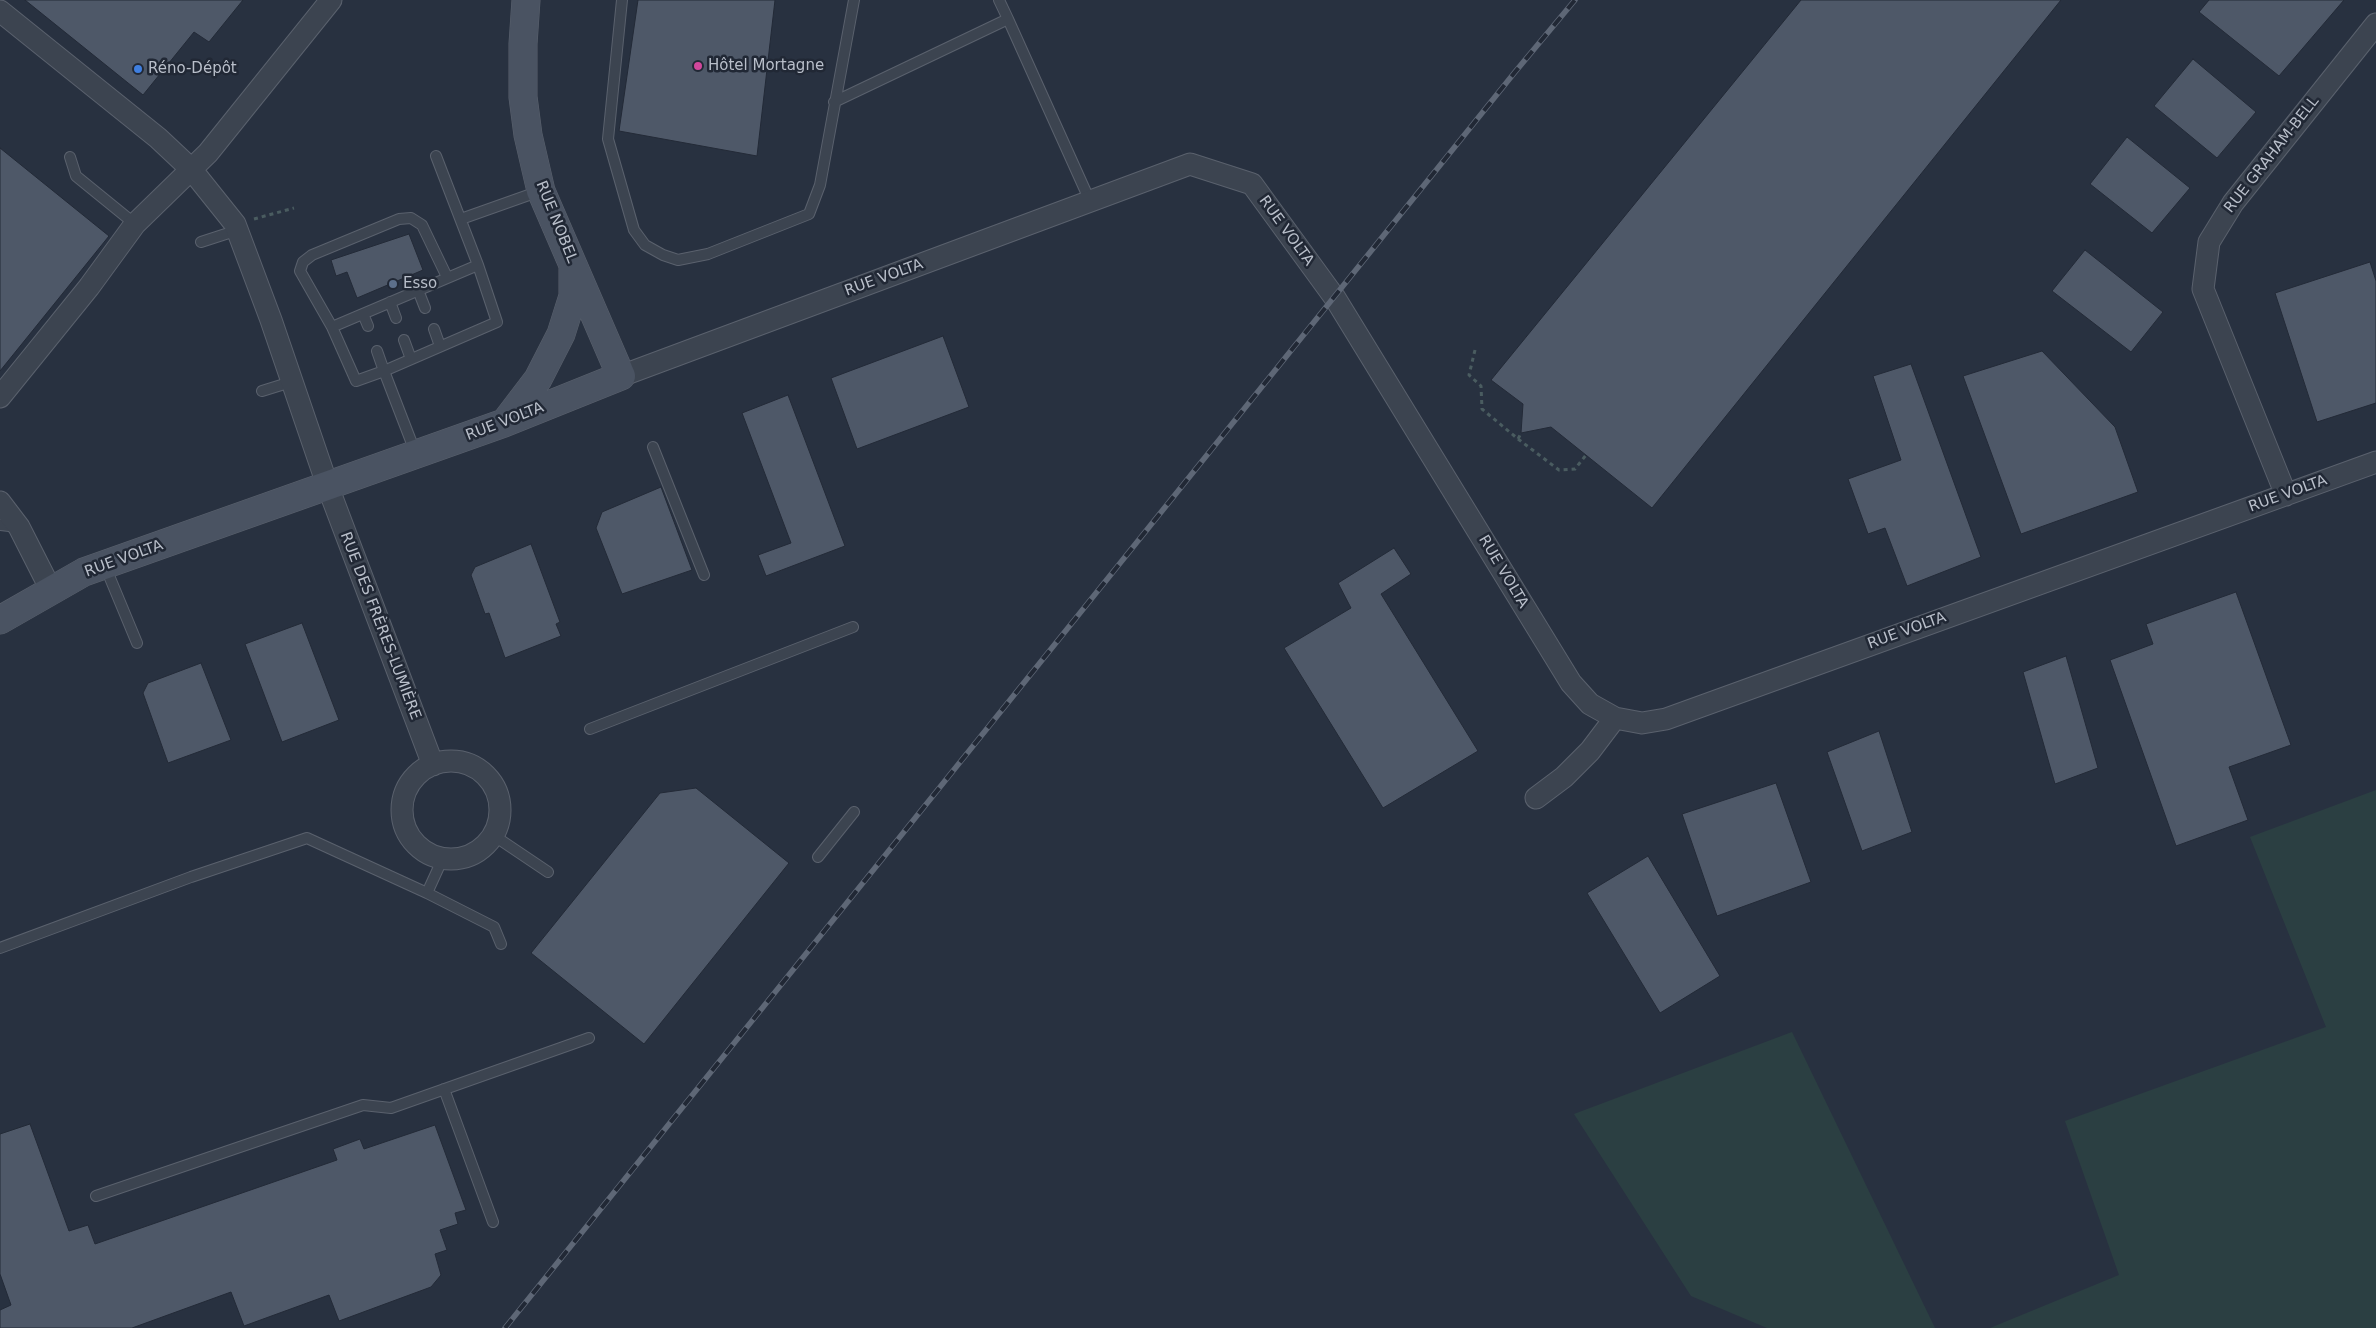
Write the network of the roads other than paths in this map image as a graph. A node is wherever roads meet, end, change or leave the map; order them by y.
1 (331, 0) edge
2 (526, 0) edge
3 (622, 0) edge
4 (854, 0) edge
5 (999, 0) edge
6 (0, 11) edge
7 (1008, 19) junction
8 (2376, 24) edge
9 (834, 102) junction
10 (436, 156) dead end
11 (70, 158) dead end
12 (191, 169) junction
13 (541, 191) junction
14 (1090, 202) junction
15 (461, 219) junction
16 (135, 224) junction
17 (236, 227) junction
18 (201, 242) dead end
19 (573, 263) junction
20 (478, 265) junction
21 (447, 277) junction
22 (418, 290) junction
23 (390, 302) junction
24 (425, 308) dead end
25 (363, 314) junction
26 (396, 318) dead end
27 (368, 326) dead end
28 (332, 327) junction
29 (434, 329) dead end
30 (404, 340) dead end
31 (440, 346) junction
32 (376, 351) dead end
33 (411, 359) junction
34 (384, 371) junction
35 (621, 376) junction
36 (291, 382) junction
37 (262, 391) dead end
38 (0, 397) edge
39 (504, 423) junction
40 (653, 447) dead end
41 (417, 455) junction
42 (2376, 462) edge
43 (328, 487) junction
44 (2286, 495) junction
45 (0, 502) edge
46 (10, 526) edge
47 (105, 565) junction
48 (704, 575) dead end
49 (51, 590) junction
50 (0, 620) edge
51 (853, 627) dead end
52 (137, 643) dead end
53 (1615, 718) junction
54 (590, 729) dead end
55 (433, 765) junction
56 (1536, 798) dead end
57 (854, 812) dead end
58 (493, 835) junction
59 (818, 856) dead end
60 (443, 858) junction
61 (548, 872) dead end
62 (427, 893) junction
63 (501, 944) dead end
64 (0, 948) edge
65 (589, 1038) dead end
66 (444, 1089) junction
67 (96, 1196) dead end
68 (493, 1222) dead end

1 - 12 street
2 - 13 street, RUE NOBEL
3 - 9 lane
4 - 9 lane
5 - 7 lane
6 - 12 street, RUE DES FRÈRES-LUMIÈRE
7 - 9 lane
7 - 14 lane
8 - 44 street, RUE GRAHAM-BELL
10 - 15 lane
11 - 16 lane
12 - 16 street
12 - 17 street, RUE DES FRÈRES-LUMIÈRE
13 - 15 lane
13 - 19 street, RUE NOBEL
14 - 35 street, RUE VOLTA
14 - 53 street, RUE VOLTA
15 - 20 lane
16 - 38 street
17 - 18 lane
17 - 36 street, RUE DES FRÈRES-LUMIÈRE
19 - 35 street, RUE NOBEL
19 - 39 street
20 - 21 lane
20 - 31 lane
21 - 22 lane
21 - 28 lane
22 - 23 lane
22 - 24 lane
23 - 25 lane
23 - 26 lane
25 - 27 lane
25 - 28 lane
28 - 34 lane
29 - 31 lane
30 - 33 lane
31 - 33 lane
32 - 34 lane
33 - 34 lane
34 - 41 lane
35 - 39 street, RUE VOLTA
36 - 37 lane
36 - 43 street, RUE DES FRÈRES-LUMIÈRE
39 - 41 street, RUE VOLTA
40 - 48 lane
41 - 43 street, RUE VOLTA
42 - 44 street, RUE VOLTA
43 - 47 street, RUE VOLTA
43 - 55 street, RUE DES FRÈRES-LUMIÈRE
44 - 53 street, RUE VOLTA
45 - 46 street
46 - 49 street
47 - 49 street, RUE VOLTA
47 - 52 lane
49 - 50 street, RUE VOLTA
51 - 54 lane
53 - 56 street
55 - 58 street
55 - 60 street
57 - 59 lane
58 - 60 street
58 - 61 lane
60 - 62 lane
62 - 63 lane
62 - 64 lane
65 - 66 lane
66 - 67 lane
66 - 68 lane

